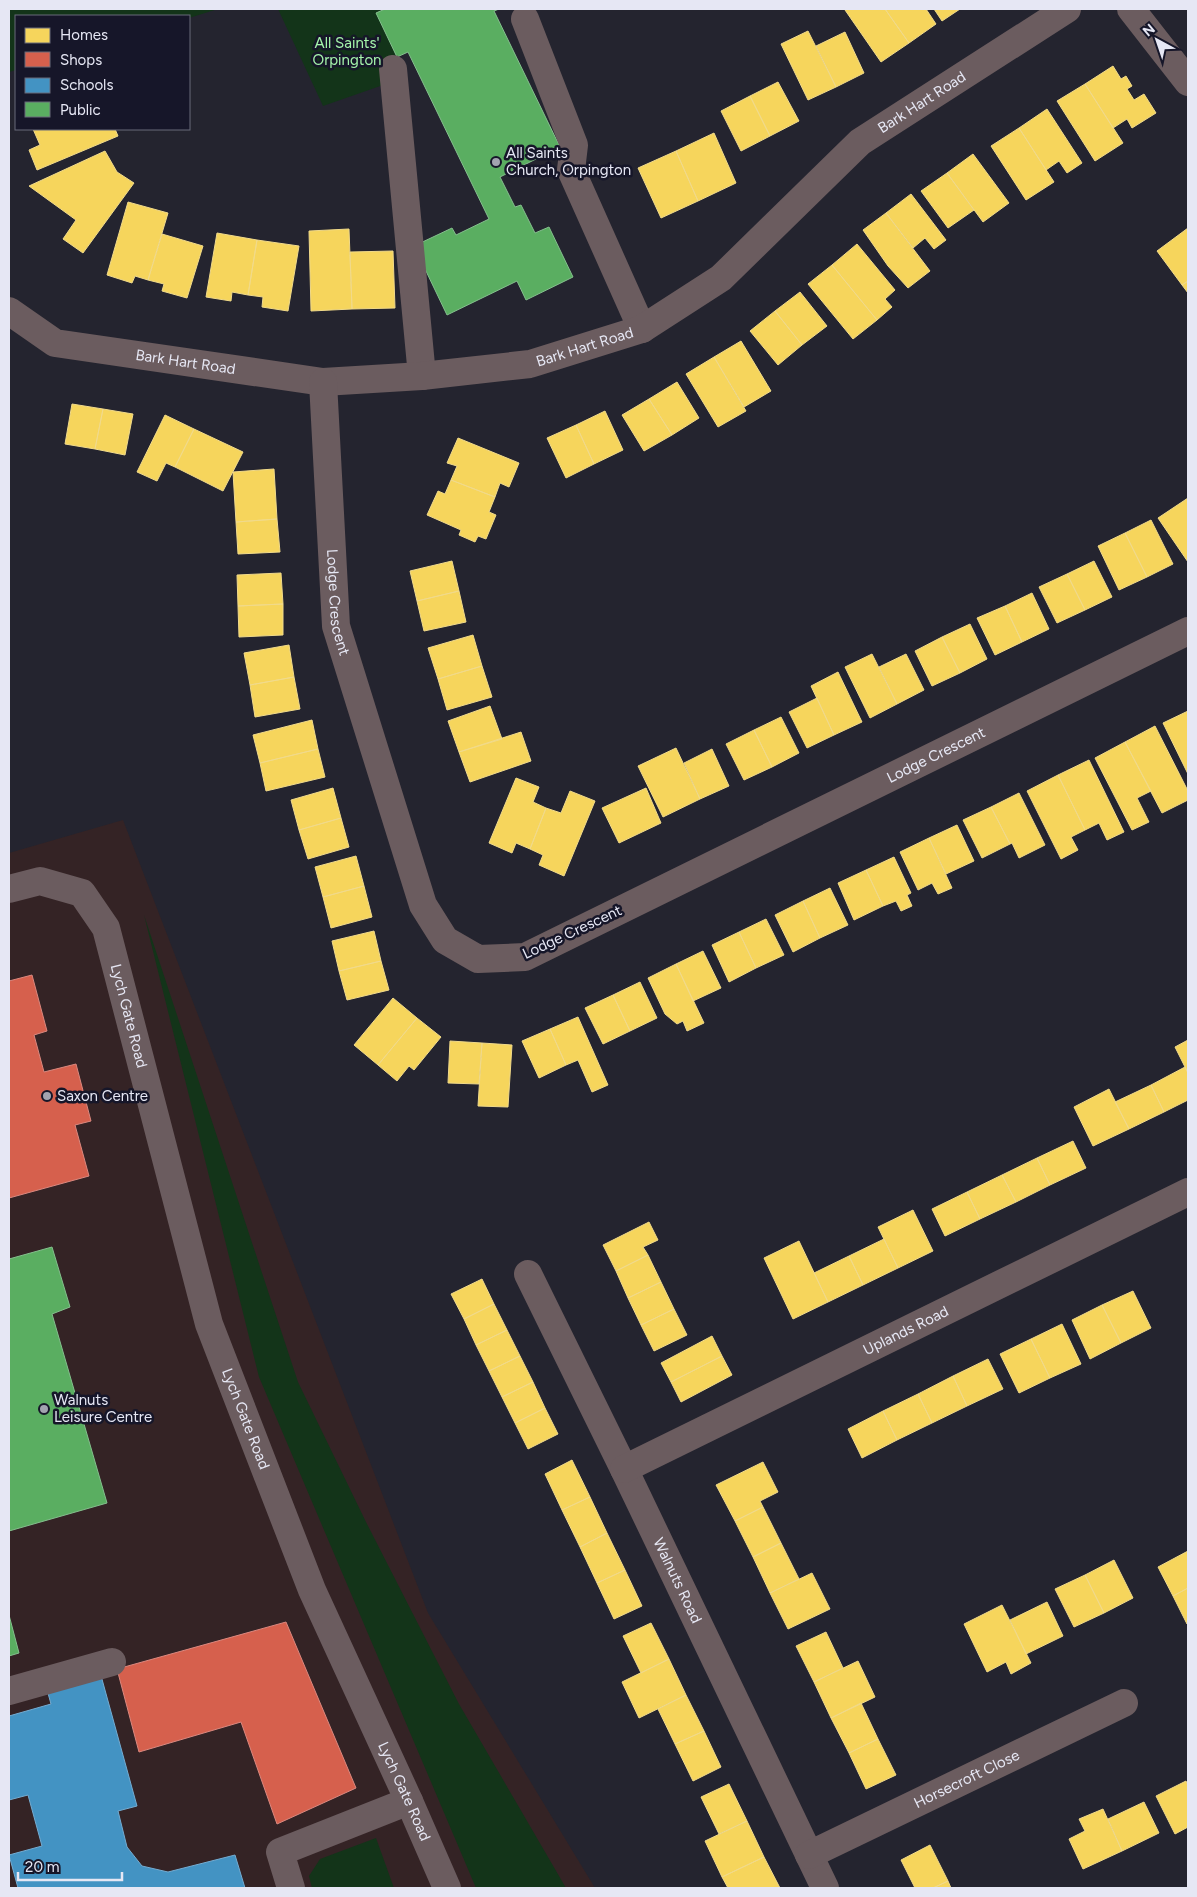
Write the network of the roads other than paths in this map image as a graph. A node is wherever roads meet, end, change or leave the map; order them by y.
1 (1067, 9) edge
2 (1131, 9) edge
3 (525, 19) dead end
4 (393, 69) dead end
5 (1188, 82) edge
6 (9, 310) edge
7 (642, 329) junction
8 (422, 376) junction
9 (323, 382) junction
10 (1188, 631) edge
11 (9, 889) edge
12 (1188, 1192) edge
13 (528, 1274) dead end
14 (624, 1469) junction
15 (112, 1662) dead end
16 (9, 1691) edge
17 (1124, 1703) dead end
18 (409, 1801) junction
19 (809, 1856) junction
20 (291, 1888) edge
21 (447, 1888) edge
22 (825, 1888) edge

1 - 7 street, Bark Hart Road
2 - 5 street
3 - 7 street
4 - 8 street
6 - 9 street, Bark Hart Road
7 - 8 street, Bark Hart Road
8 - 9 street, Bark Hart Road
9 - 10 street, Lodge Crescent
11 - 18 street, Lych Gate Road
12 - 14 street, Uplands Road
13 - 14 street, Walnuts Road
14 - 19 street, Walnuts Road
15 - 16 street
17 - 19 street, Horsecroft Close
18 - 20 street
18 - 21 street, Lych Gate Road
19 - 22 street, Walnuts Road

